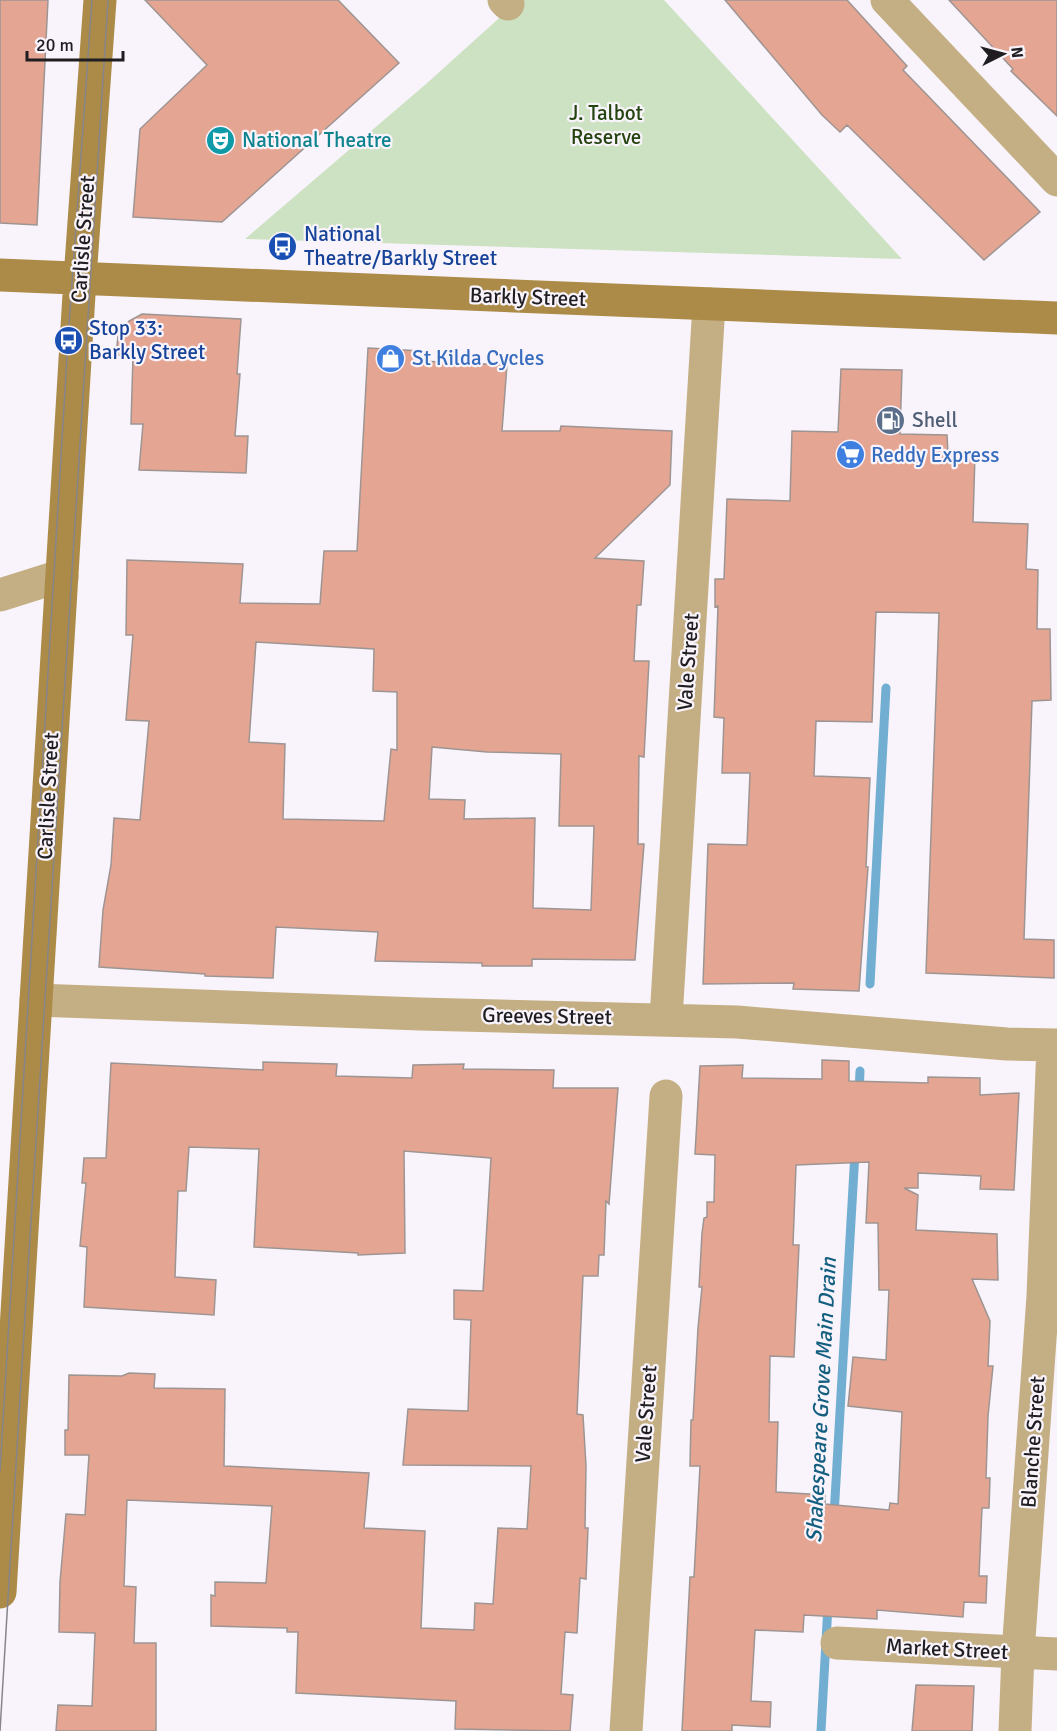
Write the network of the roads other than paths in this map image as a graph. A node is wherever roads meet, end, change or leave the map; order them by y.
1 (100, 0) edge
2 (887, 0) edge
3 (1057, 180) edge
4 (0, 275) edge
5 (80, 278) junction
6 (709, 304) junction
7 (1057, 318) edge
8 (62, 577) junction
9 (0, 595) edge
10 (36, 1000) junction
11 (666, 1019) junction
12 (1055, 1045) edge
13 (666, 1096) dead end
14 (0, 1592) edge
15 (837, 1643) dead end
16 (1018, 1653) junction
17 (1057, 1654) edge
18 (626, 1731) edge
19 (1015, 1731) edge

1 - 5 main road, Carlisle Street
2 - 3 street
4 - 5 main road, Barkly Street
5 - 6 main road, Barkly Street
5 - 8 main road, Carlisle Street
6 - 7 main road, Barkly Street
6 - 11 street, Vale Street
8 - 9 street
8 - 10 main road, Carlisle Street
10 - 11 street, Greeves Street
10 - 14 main road, Carlisle Street
11 - 12 street, Greeves Street
12 - 16 street, Blanche Street
13 - 18 street, Vale Street
15 - 16 street, Market Street
16 - 17 street, Market Street
16 - 19 street, Blanche Street

